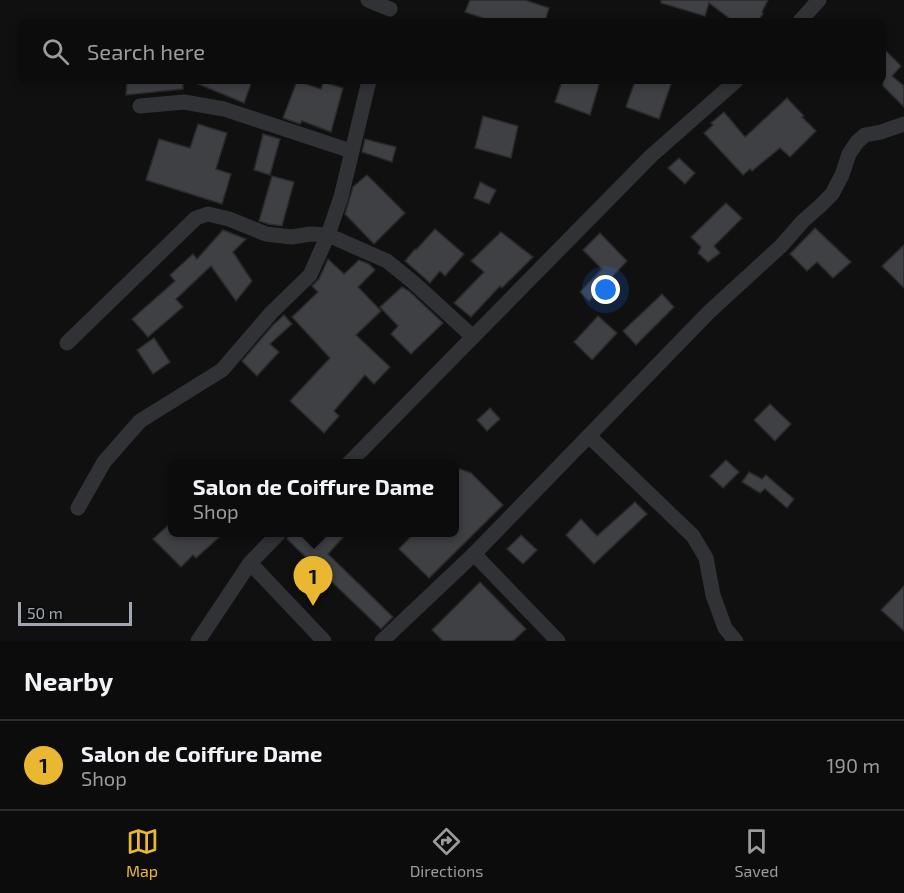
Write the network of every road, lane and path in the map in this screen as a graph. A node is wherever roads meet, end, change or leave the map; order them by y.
1 (368, 0) edge
2 (819, 0) edge
3 (390, 10) edge
4 (803, 18) edge
5 (368, 84) edge
6 (733, 84) edge
7 (140, 106) dead end
8 (904, 124) edge
9 (351, 151) junction
10 (328, 235) junction
11 (473, 337) junction
12 (67, 343) dead end
13 (589, 436) junction
14 (353, 459) edge
15 (78, 508) dead end
16 (275, 537) edge
17 (474, 554) junction
18 (250, 563) junction
19 (198, 641) edge
20 (324, 641) edge
21 (382, 641) edge
22 (558, 641) edge
23 (736, 641) edge

1 - 3 street
2 - 4 street
5 - 9 street
6 - 11 street
7 - 9 street
8 - 13 street
9 - 10 street
10 - 11 street
10 - 12 street
10 - 15 street
11 - 14 street
13 - 17 street
13 - 23 street
16 - 18 street
17 - 21 street
17 - 22 street
18 - 19 street
18 - 20 street

